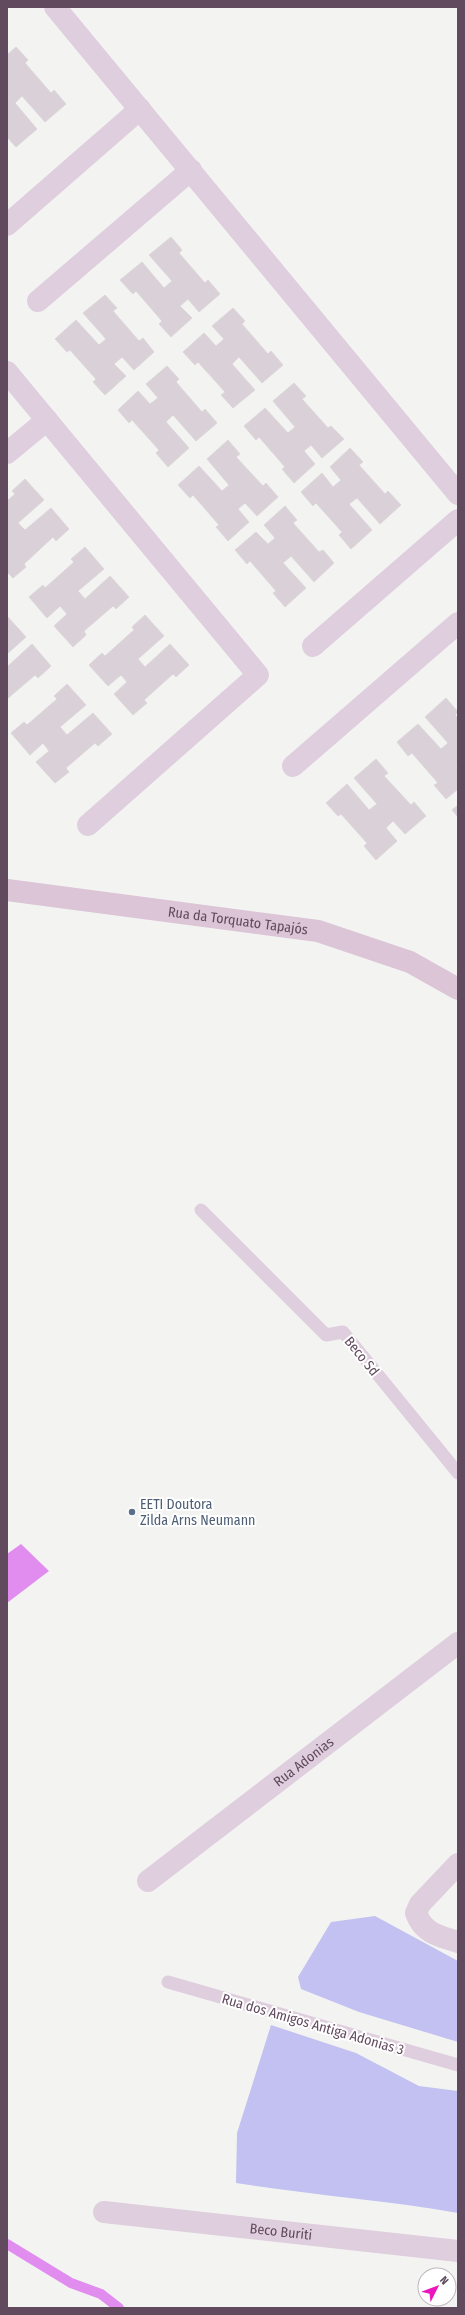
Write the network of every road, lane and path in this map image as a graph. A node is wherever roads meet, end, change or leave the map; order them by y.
1 (55, 7) edge
2 (140, 109) junction
3 (191, 170) junction
4 (7, 225) edge
5 (38, 301) dead end
6 (7, 372) edge
7 (47, 420) junction
8 (7, 453) edge
9 (458, 494) edge
10 (458, 520) edge
11 (458, 623) edge
12 (313, 646) dead end
13 (293, 766) dead end
14 (88, 825) dead end
15 (7, 890) edge
16 (458, 989) edge
17 (201, 1210) dead end
18 (458, 1473) edge
19 (458, 1643) edge
20 (458, 1864) edge
21 (148, 1880) dead end
22 (458, 1942) edge
23 (168, 1982) dead end
24 (458, 2065) edge
25 (104, 2212) dead end
26 (458, 2251) edge

1 - 2 street
2 - 3 street
2 - 4 street
3 - 5 street
3 - 9 street
6 - 7 street
7 - 8 street
7 - 14 street
10 - 12 street
11 - 13 street
15 - 16 street, Rua da Torquato Tapajós
17 - 18 lane, Beco Sd
19 - 21 street, Rua Adonias
20 - 22 street
23 - 24 lane, Rua dos Amigos Antiga Adonias 3
25 - 26 street, Beco Buriti

